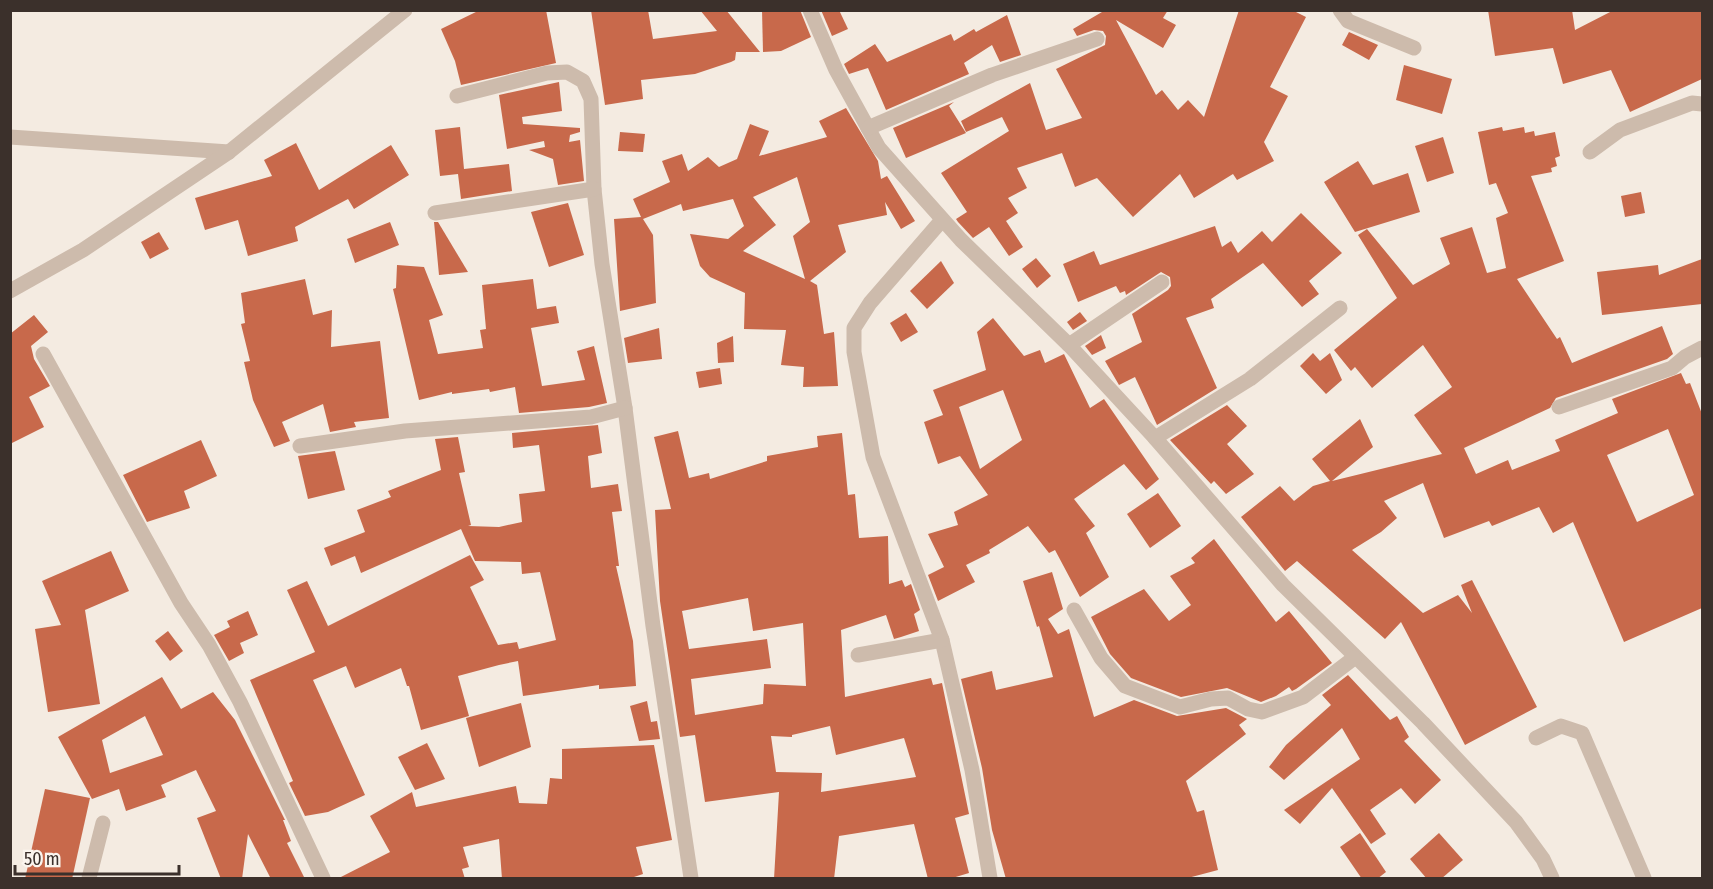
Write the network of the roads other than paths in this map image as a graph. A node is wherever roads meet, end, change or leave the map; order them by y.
1 (405, 10) edge
2 (810, 10) edge
3 (1340, 10) edge
4 (1097, 39) dead end
5 (1414, 48) dead end
6 (456, 96) dead end
7 (1702, 105) edge
8 (868, 128) junction
9 (10, 137) edge
10 (228, 152) junction
11 (1590, 152) dead end
12 (594, 189) junction
13 (435, 213) dead end
14 (942, 220) junction
15 (1162, 282) dead end
16 (10, 291) edge
17 (1340, 308) dead end
18 (1069, 345) junction
19 (1702, 348) edge
20 (43, 354) dead end
21 (1559, 407) dead end
22 (625, 408) junction
23 (1155, 438) junction
24 (300, 446) dead end
25 (1074, 610) dead end
26 (942, 640) junction
27 (858, 655) dead end
28 (1354, 658) junction
29 (1536, 738) dead end
30 (103, 823) dead end
31 (89, 879) edge
32 (324, 879) edge
33 (691, 879) edge
34 (990, 879) edge
35 (1552, 879) edge
36 (1644, 879) edge

1 - 10 street
2 - 8 street
3 - 5 street
4 - 8 street
6 - 12 street
7 - 11 street
8 - 14 street
9 - 10 street
10 - 16 street
12 - 13 street
12 - 22 street
14 - 18 street
14 - 26 street
15 - 18 street
17 - 23 street
18 - 23 street
19 - 21 street
20 - 32 street
22 - 24 street
22 - 33 street
23 - 28 street
25 - 28 street
26 - 27 street
26 - 34 street
28 - 35 street
29 - 36 street
30 - 31 street

